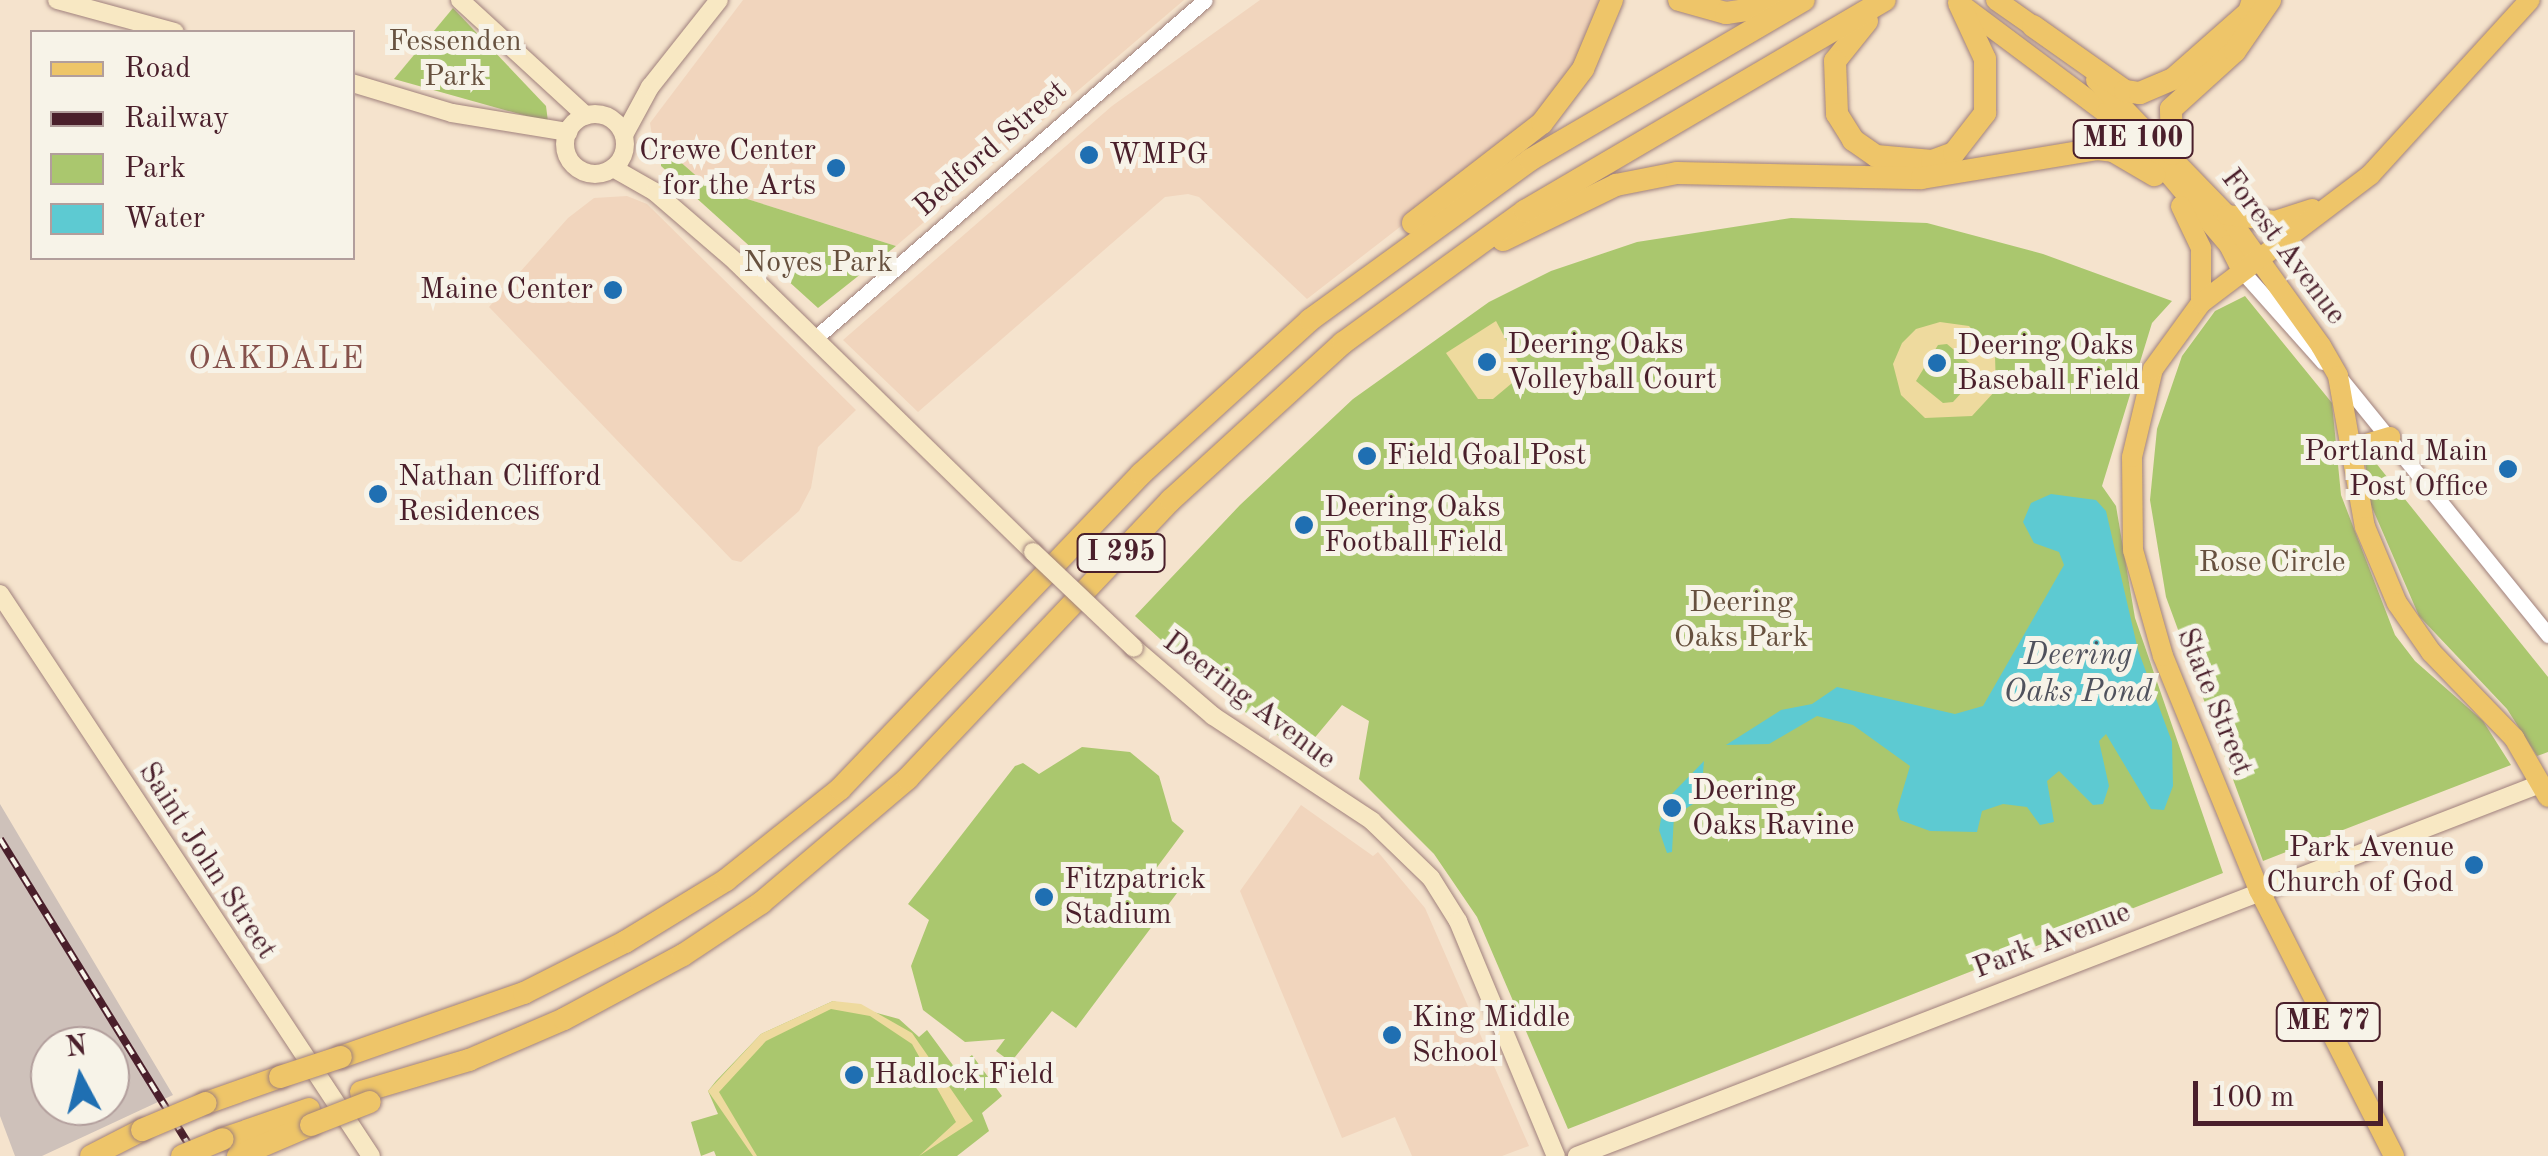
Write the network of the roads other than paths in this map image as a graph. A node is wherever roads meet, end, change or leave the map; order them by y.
1 (57, 0) edge
2 (460, 0) edge
3 (719, 0) edge
4 (1205, 0) edge
5 (1612, 0) edge
6 (1679, 0) edge
7 (1804, 0) edge
8 (1887, 0) edge
9 (1996, 0) edge
10 (2254, 0) edge
11 (2270, 0) edge
12 (2530, 0) edge
13 (1957, 2) edge
14 (2033, 26) junction
15 (168, 30) edge
16 (1999, 31) junction
17 (355, 84) edge
18 (650, 87) junction
19 (452, 113) junction
20 (609, 118) junction
21 (576, 124) junction
22 (620, 152) junction
23 (2172, 154) junction
24 (570, 160) junction
25 (2370, 174) junction
26 (2154, 175) junction
27 (2333, 201) junction
28 (2182, 206) junction
29 (2227, 215) junction
30 (2255, 265) junction
31 (1437, 272) junction
32 (2200, 303) junction
33 (1310, 320) junction
34 (814, 340) junction
35 (2338, 376) junction
36 (2390, 436) junction
37 (2348, 449) junction
38 (0, 594) edge
39 (2548, 635) edge
40 (2545, 787) edge
41 (2258, 890) junction
42 (231, 1147) edge
43 (91, 1156) edge
44 (182, 1156) edge
45 (371, 1156) edge
46 (1556, 1156) edge
47 (1577, 1156) edge
48 (2394, 1156) edge

1 - 15 main road
2 - 21 main road
3 - 18 main road
4 - 34 street, Bedford Street
5 - 33 highway
6 - 7 highway
7 - 33 highway, I 295
8 - 13 highway
8 - 31 highway, I 295
9 - 14 main road, Forest Avenue
10 - 14 highway
11 - 23 highway
12 - 25 main road
13 - 16 main road, Forest Avenue / ME 100
14 - 23 main road, Forest Avenue / ME 100
16 - 26 main road
16 - 30 main road, Forest Avenue / ME 100
17 - 19 main road
18 - 20 main road
18 - 22 main road
19 - 21 main road
19 - 24 main road
20 - 21 main road
20 - 22 main road
21 - 24 main road
22 - 24 main road
22 - 34 main road, Deering Avenue
23 - 29 main road, Forest Avenue / ME 100
25 - 27 main road
25 - 30 main road
26 - 28 main road
26 - 31 highway
27 - 29 main road
27 - 30 main road
28 - 30 main road
28 - 32 main road
29 - 30 main road, Forest Avenue / ME 100
30 - 32 main road, State Street
30 - 35 main road, Forest Avenue / ME 100
31 - 42 highway, I 295
32 - 41 main road, State Street
33 - 43 highway, I 295, bridge
34 - 46 main road, Deering Avenue, bridge
35 - 36 street, Forest Avenue / ME 100
35 - 37 main road
36 - 37 main road
36 - 39 street, Forest Avenue / ME 100
37 - 40 main road
38 - 45 main road, Saint John Street
40 - 41 main road, Park Avenue
41 - 47 main road, Park Avenue
41 - 48 main road, State Street / ME 77
42 - 44 highway, I 295, bridge

